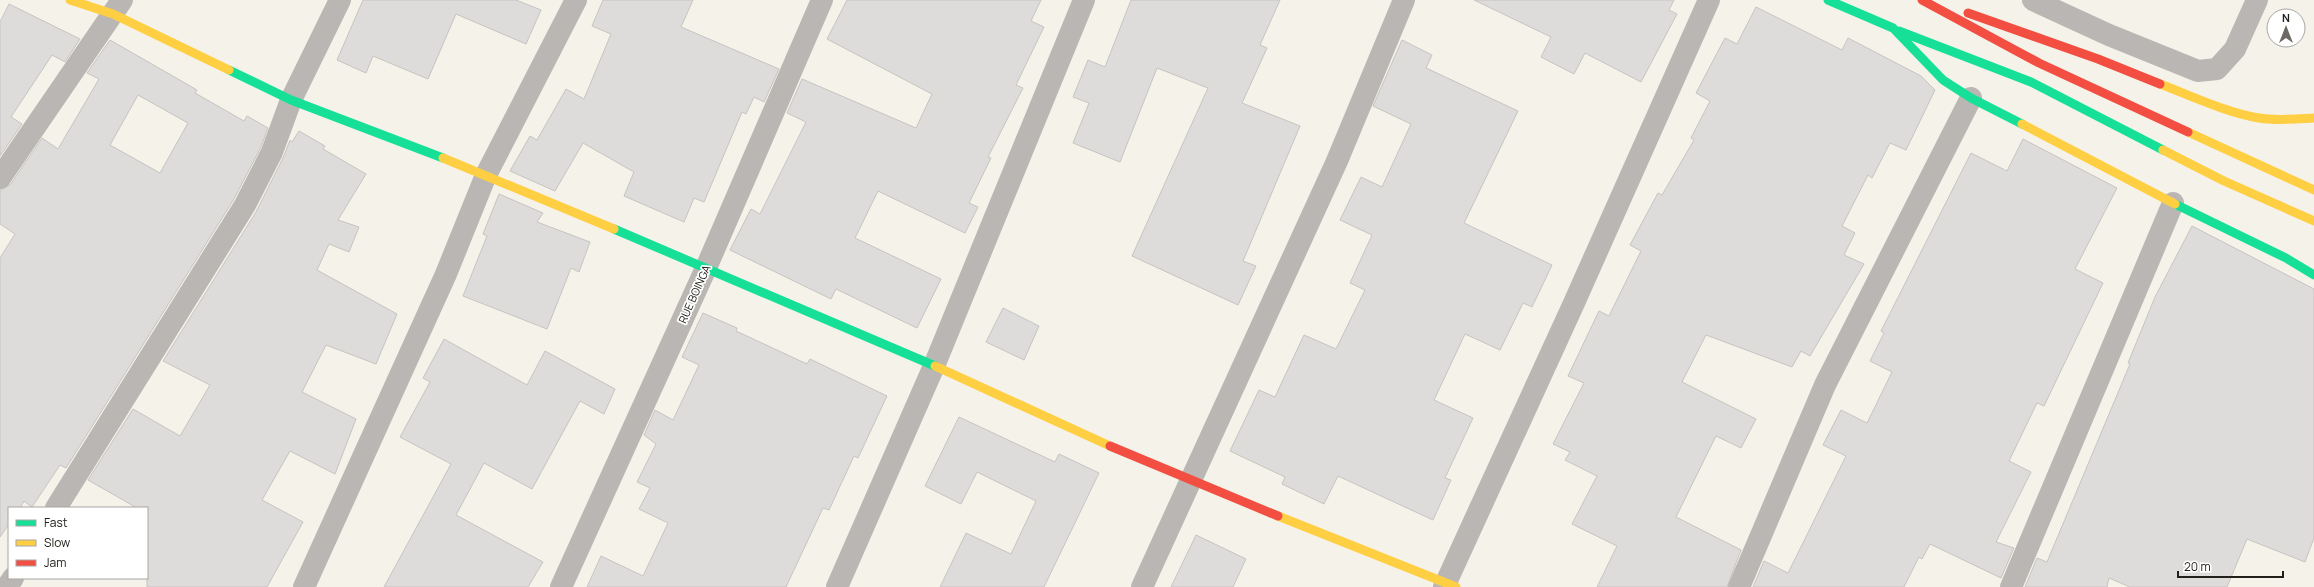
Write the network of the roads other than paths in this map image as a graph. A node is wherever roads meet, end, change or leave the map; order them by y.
1 (70, 0) edge
2 (340, 0) edge
3 (576, 0) edge
4 (822, 0) edge
5 (1084, 0) edge
6 (1404, 0) edge
7 (1709, 0) edge
8 (1828, 0) edge
9 (1922, 0) edge
10 (1930, 0) edge
11 (2033, 0) edge
12 (2257, 0) edge
13 (117, 7) edge
14 (1893, 28) junction
15 (1971, 98) junction
16 (291, 100) junction
17 (2314, 118) edge
18 (486, 175) junction
19 (0, 178) edge
20 (2314, 190) edge
21 (2173, 203) junction
22 (2314, 221) edge
23 (706, 268) junction
24 (2314, 275) edge
25 (934, 366) junction
26 (1188, 481) junction
27 (57, 507) edge
28 (1449, 586) edge
29 (304, 587) edge
30 (561, 587) edge
31 (837, 587) edge
32 (1142, 587) edge
33 (1739, 587) edge
34 (2011, 587) edge

1 - 13 main road
2 - 16 street
3 - 18 street
4 - 23 street, RUE BOINGA
5 - 25 street
6 - 26 street
7 - 28 street
8 - 14 main road
9 - 20 main road
10 - 17 main road
11 - 12 street
13 - 16 main road
13 - 19 street
14 - 15 main road
14 - 22 main road
15 - 21 main road
15 - 33 street
16 - 18 main road
16 - 27 street
18 - 23 main road
18 - 29 street
21 - 24 main road
21 - 34 street
23 - 25 main road
23 - 30 street, RUE BOINGA
25 - 26 main road
25 - 31 street
26 - 28 main road
26 - 32 street

